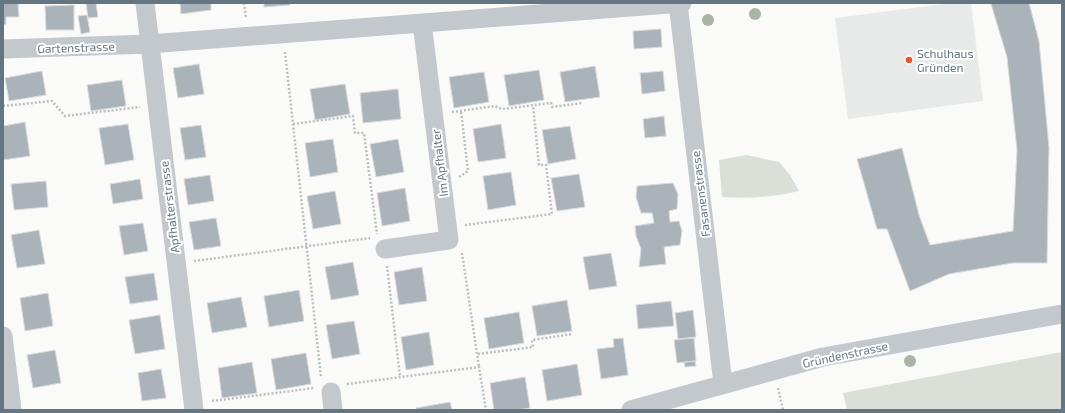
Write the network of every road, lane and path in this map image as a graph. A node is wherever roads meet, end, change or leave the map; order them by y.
1 (145, 3) edge
2 (678, 3) edge
3 (682, 3) edge
4 (636, 5) edge
5 (422, 23) junction
6 (282, 34) junction
7 (150, 44) junction
8 (3, 49) edge
9 (582, 103) dead end
10 (157, 105) junction
11 (533, 105) junction
12 (3, 106) edge
13 (461, 111) junction
14 (433, 115) junction
15 (294, 124) junction
16 (442, 187) junction
17 (448, 234) junction
18 (381, 243) junction
19 (307, 246) junction
20 (176, 263) junction
21 (1062, 314) edge
22 (572, 334) dead end
23 (3, 336) edge
24 (478, 354) junction
25 (480, 367) junction
26 (400, 377) junction
27 (723, 384) junction
28 (329, 391) edge
29 (193, 406) edge
30 (12, 410) edge
31 (486, 410) edge
32 (631, 410) edge

1 - 7 street, Apfhalterstrasse
2 - 3 street, Gartenstrasse
2 - 4 street, Gartenstrasse
2 - 27 street, Fasanenstrasse
4 - 5 street, Gartenstrasse
5 - 6 street, Gartenstrasse
5 - 14 street, Im Apfhalter
6 - 7 street, Gartenstrasse
6 - 15 path
7 - 8 street, Gartenstrasse
7 - 10 street, Apfhalterstrasse
9 - 11 path
10 - 12 path
10 - 20 street, Apfhalterstrasse
11 - 13 path
11 - 17 path
13 - 14 path
13 - 16 path
14 - 16 street, Im Apfhalter
15 - 18 path
15 - 19 path
16 - 17 street, Im Apfhalter
17 - 18 street
17 - 24 path
18 - 19 path
18 - 26 path
19 - 20 path
19 - 28 path
20 - 29 street, Apfhalterstrasse
21 - 27 street, Gründenstrasse
22 - 24 path
23 - 30 street
24 - 25 path
25 - 26 path
25 - 31 path
26 - 28 path
27 - 32 street, Gründenstrasse
28 - 29 path

